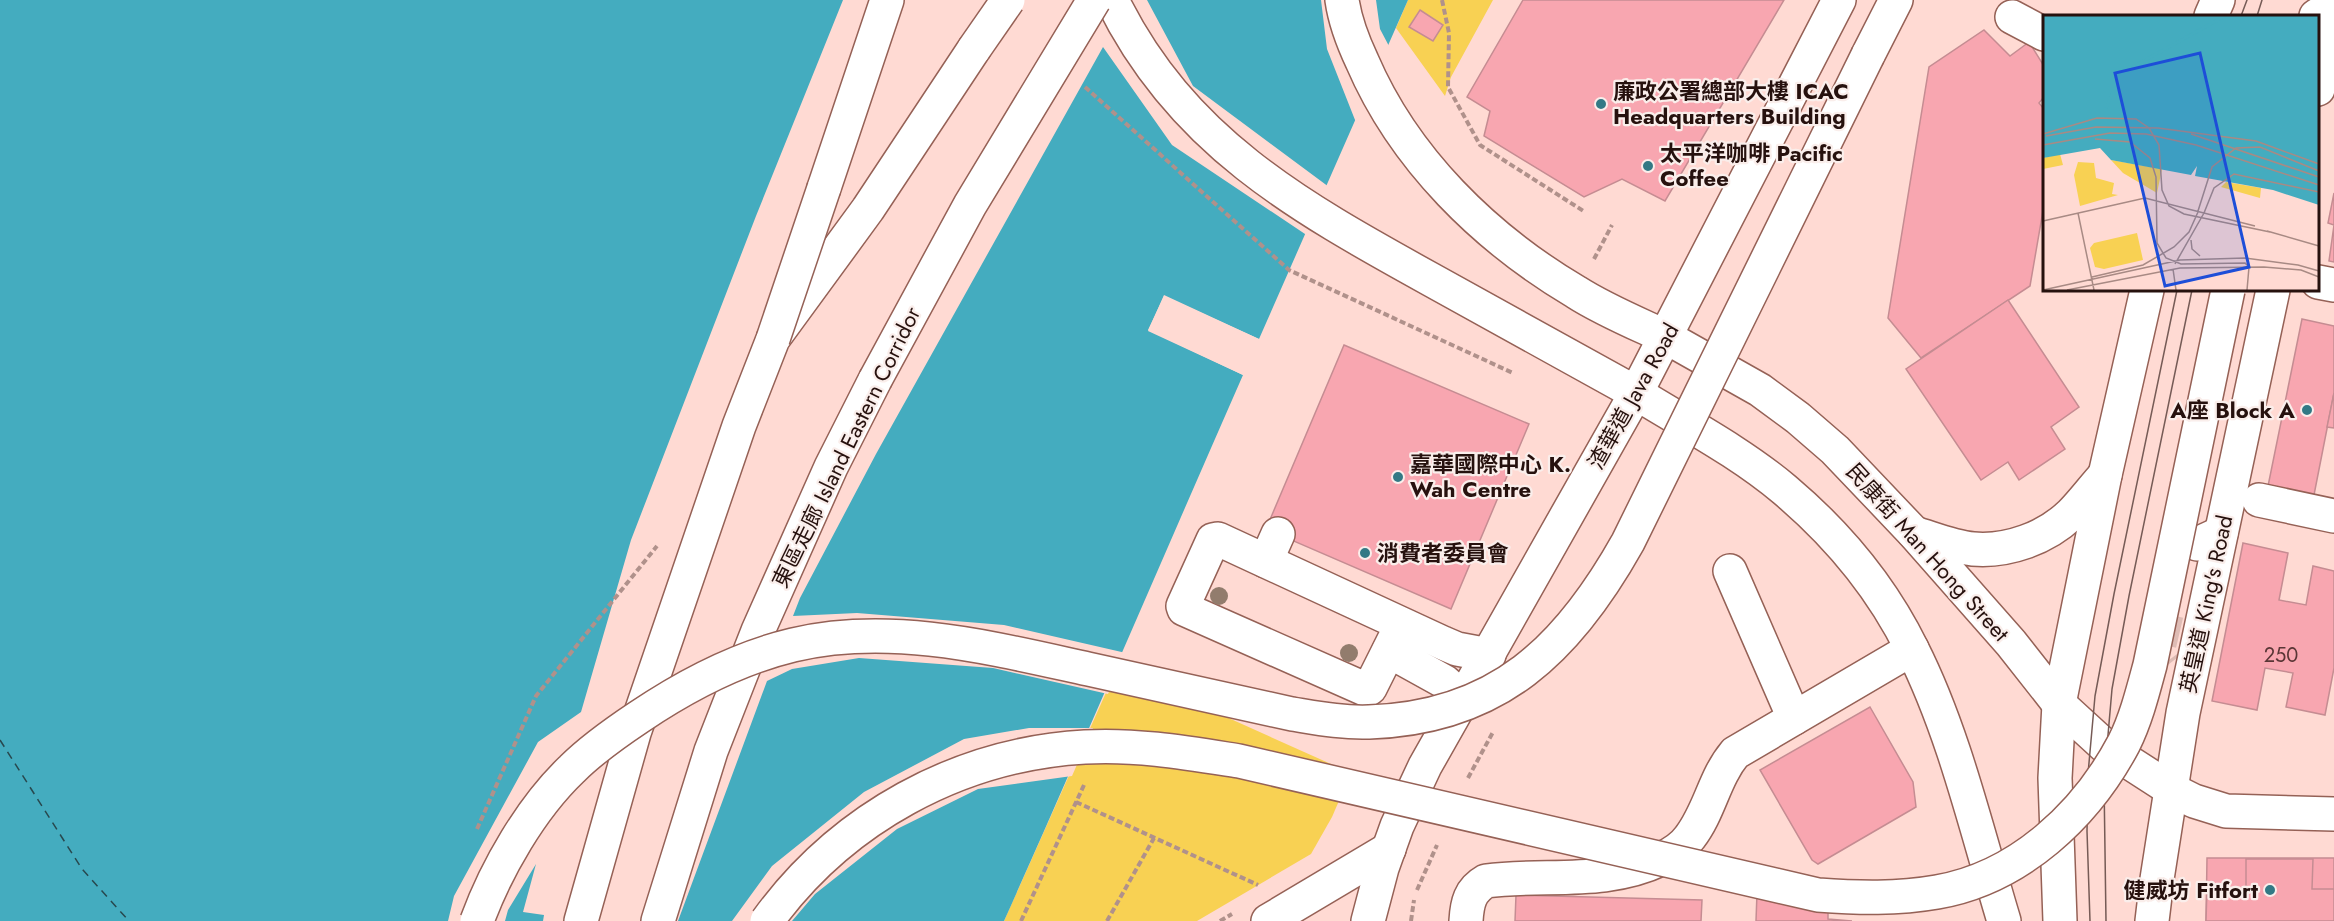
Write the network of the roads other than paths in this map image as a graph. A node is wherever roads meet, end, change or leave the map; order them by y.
1 (887, 0) edge
2 (1008, 0) edge
3 (1094, 0) edge
4 (1112, 0) edge
5 (1342, 0) edge
6 (1839, 0) edge
7 (1896, 0) edge
8 (2218, 0) edge
9 (2334, 5) edge
10 (2334, 14) edge
11 (2211, 15) edge
12 (2318, 15) edge
13 (2012, 17) dead end
14 (2043, 33) edge
15 (2319, 84) edge
16 (2319, 282) edge
17 (2334, 285) edge
18 (2147, 291) edge
19 (2228, 291) edge
20 (2272, 291) edge
21 (1666, 337) junction
22 (773, 339) junction
23 (1636, 393) junction
24 (2105, 475) junction
25 (2259, 500) dead end
26 (2334, 516) edge
27 (1914, 533) junction
28 (1730, 571) dead end
29 (1396, 638) junction
30 (1912, 649) junction
31 (1489, 655) junction
32 (1463, 698) junction
33 (2060, 704) junction
34 (1794, 718) junction
35 (2172, 790) junction
36 (2334, 814) edge
37 (1389, 849) junction
38 (477, 921) edge
39 (581, 921) edge
40 (658, 921) edge
41 (767, 921) edge
42 (1268, 921) edge
43 (1368, 921) edge
44 (1466, 921) edge
45 (2004, 921) edge
46 (2060, 921) edge
47 (2152, 921) edge

1 - 22 main road, bridge
2 - 22 main road, bridge
3 - 40 main road, 東區走廊 Island Eastern Corridor, bridge
4 - 23 main road
5 - 21 main road, 民康街 Man Hong Street
6 - 21 main road, 渣華道 Java Road
7 - 38 main road, bridge
8 - 11 main road
9 - 12 main road
10 - 15 main road
13 - 14 main road
16 - 17 main road
18 - 24 main road
19 - 41 main road, bridge
20 - 35 main road, 英皇道 King's Road
21 - 23 main road, 渣華道 Java Road
21 - 27 main road, 民康街 Man Hong Street
22 - 39 main road, bridge
23 - 30 main road
23 - 31 main road, 渣華道 Java Road
24 - 27 main road
24 - 33 main road
25 - 26 main road
27 - 33 main road, 民康街 Man Hong Street
28 - 34 main road
29 - 29 main road
29 - 31 main road
29 - 32 main road
30 - 34 main road
30 - 45 main road
31 - 32 main road, 渣華道 Java Road
32 - 37 main road, 渣華道 Java Road
33 - 35 main road, 民康街 Man Hong Street
33 - 46 main road
34 - 44 main road
35 - 36 main road, 民康街 Man Hong Street
35 - 47 main road, 英皇道 King's Road
37 - 42 main road
37 - 43 main road, 渣華道 Java Road

